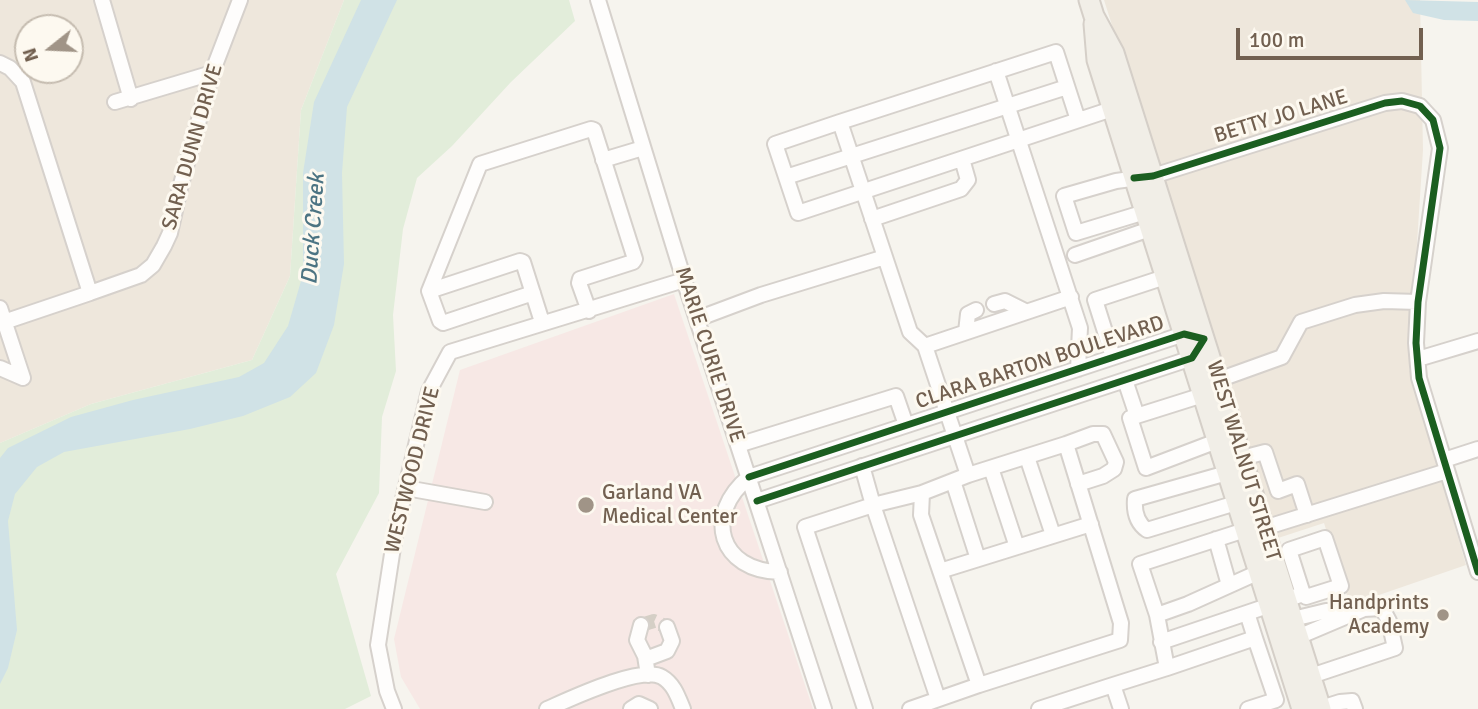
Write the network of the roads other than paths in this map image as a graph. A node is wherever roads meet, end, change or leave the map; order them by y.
1 (102, 0) edge
2 (240, 0) edge
3 (598, 0) edge
4 (1091, 8) edge
5 (0, 63) edge
6 (996, 71) junction
7 (212, 73) junction
8 (1067, 87) junction
9 (131, 99) junction
10 (115, 103) dead end
11 (1008, 106) junction
12 (1112, 109) junction
13 (1078, 120) junction
14 (840, 122) junction
15 (1019, 140) junction
16 (643, 148) junction
17 (852, 156) junction
18 (962, 159) junction
19 (603, 160) junction
20 (786, 177) junction
21 (1143, 177) junction
22 (863, 191) junction
23 (872, 219) junction
24 (1148, 220) junction
25 (1075, 255) dead end
26 (885, 257) junction
27 (1166, 277) junction
28 (684, 280) junction
29 (429, 291) junction
30 (90, 293) junction
31 (533, 293) junction
32 (1071, 297) junction
33 (1418, 302) junction
34 (994, 304) dead end
35 (976, 310) dead end
36 (589, 311) junction
37 (1025, 311) junction
38 (2, 315) edge
39 (697, 319) junction
40 (542, 322) junction
41 (966, 331) junction
42 (1184, 334) junction
43 (1205, 339) junction
44 (1477, 344) edge
45 (925, 346) junction
46 (1113, 358) junction
47 (1192, 358) junction
48 (1418, 359) junction
49 (0, 368) edge
50 (1078, 369) junction
51 (1125, 380) junction
52 (1217, 380) junction
53 (1203, 395) junction
54 (947, 412) junction
55 (1137, 416) junction
56 (906, 425) junction
57 (955, 435) junction
58 (1217, 441) junction
59 (1066, 444) junction
60 (738, 445) junction
61 (1478, 449) edge
62 (1027, 457) junction
63 (1242, 458) junction
64 (862, 466) junction
65 (1446, 466) junction
66 (991, 468) junction
67 (1227, 473) junction
68 (968, 475) junction
69 (749, 477) junction
70 (953, 481) junction
71 (1078, 484) junction
72 (406, 488) junction
73 (922, 493) junction
74 (757, 501) junction
75 (485, 502) dead end
76 (1236, 503) junction
77 (873, 505) junction
78 (1307, 515) junction
79 (1091, 524) junction
80 (1255, 529) junction
81 (1053, 535) junction
82 (1216, 539) junction
83 (1017, 547) junction
84 (978, 559) junction
85 (940, 571) junction
86 (780, 572) junction
87 (1259, 572) junction
88 (1478, 572) edge
89 (1229, 585) junction
90 (1286, 599) junction
91 (1247, 613) junction
92 (1157, 615) junction
93 (641, 625) dead end
94 (667, 627) dead end
95 (1295, 628) junction
96 (1255, 638) junction
97 (1161, 642) junction
98 (666, 652) junction
99 (645, 656) junction
100 (1167, 668) junction
101 (648, 675) junction
102 (1311, 676) junction
103 (979, 685) junction
104 (1113, 685) junction
105 (673, 686) junction
106 (938, 699) junction
107 (1300, 701) edge
108 (1278, 704) edge
109 (394, 709) edge
110 (547, 709) edge
111 (631, 709) edge
112 (650, 709) edge
113 (683, 709) edge
114 (824, 709) edge
115 (865, 709) edge
116 (910, 709) edge
117 (1039, 709) edge
118 (1121, 709) edge
119 (1248, 709) edge
120 (1321, 709) edge
121 (1355, 709) edge

1 - 9 street
2 - 7 street, SARA DUNN DRIVE
3 - 16 street, MARIE CURIE DRIVE
4 - 12 main road, WEST WALNUT STREET
4 - 21 main road, WEST WALNUT STREET
5 - 30 street
6 - 8 street
6 - 11 street
6 - 14 street
7 - 9 street
7 - 30 street, SARA DUNN DRIVE
8 - 11 street
8 - 13 street
9 - 10 street
11 - 15 street
11 - 17 street
12 - 13 street
12 - 21 main road, WEST WALNUT STREET
13 - 15 street
14 - 17 street
14 - 20 street
15 - 18 street
15 - 32 street
16 - 19 street
16 - 28 street, MARIE CURIE DRIVE
17 - 20 street
17 - 22 street
18 - 22 street
18 - 23 street
19 - 29 street
19 - 36 street
20 - 22 street
21 - 24 main road, WEST WALNUT STREET
21 - 24 street, BETTY JO LANE
21 - 33 street, BETTY JO LANE
21 - 43 main road, WEST WALNUT STREET
22 - 23 street
23 - 26 street
24 - 25 street
24 - 27 main road, WEST WALNUT STREET
26 - 39 street
26 - 45 street
27 - 42 main road, WEST WALNUT STREET
27 - 46 street
28 - 36 street, WESTWOOD DRIVE
28 - 39 street, MARIE CURIE DRIVE
29 - 31 street
29 - 31 street
30 - 38 street, SARA DUNN DRIVE
31 - 40 street
32 - 37 street
32 - 50 street
33 - 48 street
33 - 52 street
34 - 37 street
35 - 41 street
36 - 40 street, WESTWOOD DRIVE
37 - 41 street
38 - 49 street
39 - 60 street, MARIE CURIE DRIVE
40 - 72 street, WESTWOOD DRIVE
41 - 45 street
42 - 43 street, CLARA BARTON BOULEVARD
42 - 46 street, CLARA BARTON BOULEVARD
42 - 47 main road, WEST WALNUT STREET
43 - 47 street
43 - 52 main road, WEST WALNUT STREET
44 - 48 street
45 - 54 street
46 - 50 street, CLARA BARTON BOULEVARD
47 - 51 street, CLARA BARTON BOULEVARD
47 - 53 main road, WEST WALNUT STREET
48 - 65 street
50 - 54 street, CLARA BARTON BOULEVARD
51 - 55 street
51 - 57 street, CLARA BARTON BOULEVARD
52 - 63 main road, WEST WALNUT STREET
53 - 55 street
53 - 58 main road, WEST WALNUT STREET
54 - 56 street, CLARA BARTON BOULEVARD
54 - 57 street
55 - 58 street
56 - 60 street
56 - 69 street, CLARA BARTON BOULEVARD
57 - 64 street, CLARA BARTON BOULEVARD
57 - 68 street
58 - 67 main road, WEST WALNUT STREET
59 - 62 street
59 - 71 street
59 - 71 street
60 - 69 street, MARIE CURIE DRIVE
61 - 65 street
62 - 66 street
62 - 81 street
63 - 78 street
63 - 80 main road, WEST WALNUT STREET
64 - 74 street, CLARA BARTON BOULEVARD
64 - 77 street
65 - 78 street
65 - 88 street
66 - 68 street
66 - 83 street
67 - 76 main road, WEST WALNUT STREET
67 - 76 street
68 - 70 street
69 - 74 street, MARIE CURIE DRIVE
69 - 86 street
70 - 73 street
70 - 84 street
71 - 79 street
72 - 75 street
72 - 109 street, WESTWOOD DRIVE
73 - 77 street
73 - 85 street
74 - 86 street, MARIE CURIE DRIVE
76 - 80 main road, WEST WALNUT STREET
77 - 106 street
77 - 115 street
78 - 80 street
79 - 81 street
79 - 103 street
80 - 82 street
80 - 87 main road, WEST WALNUT STREET
80 - 90 main road, WEST WALNUT STREET
81 - 83 street
82 - 89 street
82 - 92 street
83 - 84 street
84 - 85 street
85 - 103 street
86 - 114 street, MARIE CURIE DRIVE
87 - 89 street
87 - 90 main road, WEST WALNUT STREET
89 - 92 street
90 - 91 street
90 - 95 main road, WEST WALNUT STREET
90 - 107 main road, WEST WALNUT STREET
91 - 96 street
91 - 97 street
92 - 97 street
93 - 99 street
94 - 98 street
95 - 102 main road, WEST WALNUT STREET
95 - 102 street
96 - 100 street
96 - 108 street
97 - 100 street
98 - 99 street
98 - 105 street
99 - 101 street
100 - 104 street
101 - 105 street
101 - 110 street
102 - 120 main road, WEST WALNUT STREET
103 - 106 street
104 - 117 street
104 - 118 street
105 - 113 street
106 - 116 street
107 - 108 street
108 - 119 street
111 - 112 street
120 - 121 street

